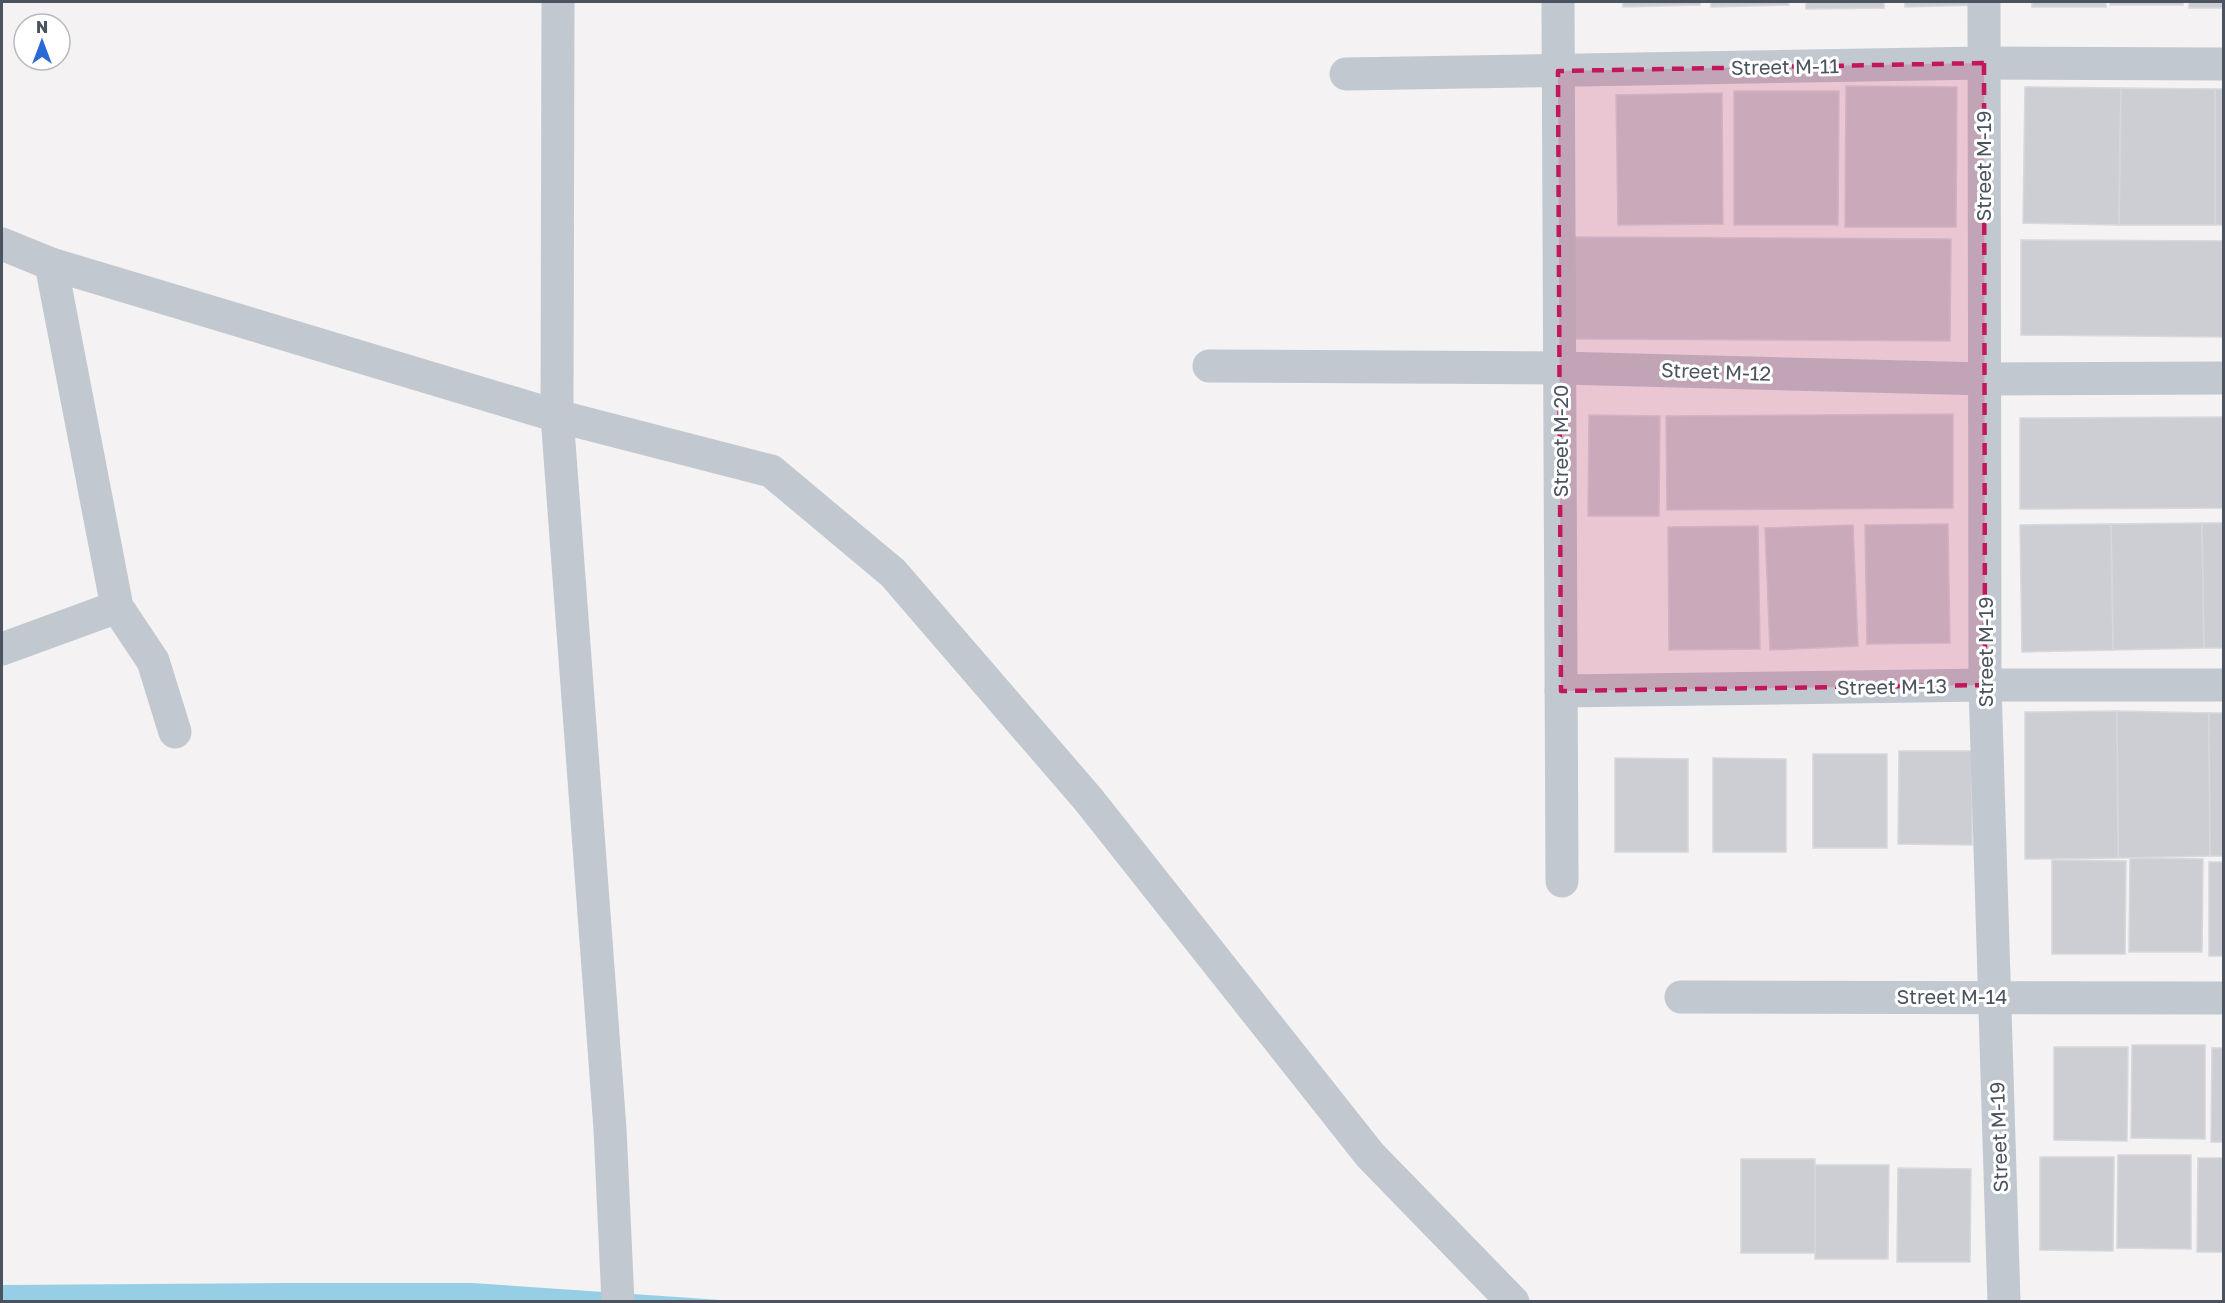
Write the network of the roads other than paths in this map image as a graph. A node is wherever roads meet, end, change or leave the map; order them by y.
1 (558, 2) edge
2 (1558, 2) edge
3 (1984, 2) edge
4 (1984, 63) junction
5 (2223, 64) edge
6 (1558, 71) junction
7 (1346, 74) dead end
8 (2, 244) edge
9 (51, 264) junction
10 (1209, 366) dead end
11 (1561, 368) junction
12 (2223, 378) edge
13 (1985, 379) junction
14 (557, 416) junction
15 (117, 607) junction
16 (2, 649) edge
17 (1985, 685) junction
18 (2223, 685) edge
19 (1561, 691) junction
20 (175, 732) dead end
21 (1562, 881) dead end
22 (1681, 997) dead end
23 (1994, 997) junction
24 (2223, 998) edge
25 (618, 1302) edge
26 (1513, 1302) edge
27 (2004, 1302) edge

1 - 14 street
2 - 6 street, Street M-20
3 - 4 street, Street M-19
4 - 5 street, Street M-11
4 - 6 street, Street M-11
4 - 13 street, Street M-19
6 - 7 street, Street M-11
6 - 11 street, Street M-20
8 - 9 street
9 - 14 street
9 - 15 street
10 - 11 street, Street M-12
11 - 13 street, Street M-12
11 - 19 street, Street M-20
12 - 13 street, Street M-12
13 - 17 street, Street M-19
14 - 25 street
14 - 26 street
15 - 16 street
15 - 20 street
17 - 18 street, Street M-13
17 - 19 street, Street M-13
17 - 23 street, Street M-19
19 - 21 street, Street M-20
22 - 23 street, Street M-14
23 - 24 street, Street M-14
23 - 27 street, Street M-19

